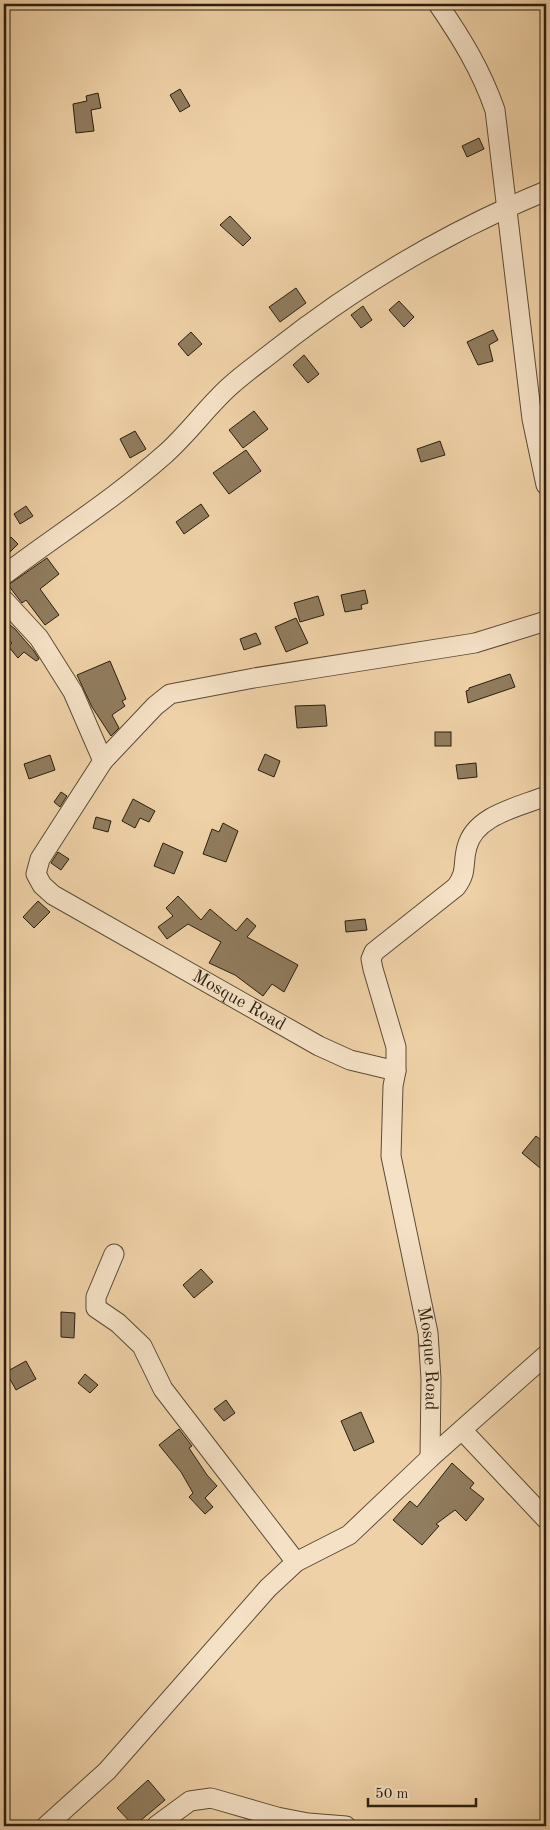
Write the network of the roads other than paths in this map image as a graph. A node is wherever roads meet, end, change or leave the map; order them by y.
1 (438, 4) edge
2 (545, 193) edge
3 (506, 208) junction
4 (546, 485) edge
5 (4, 575) edge
6 (4, 600) edge
7 (546, 621) edge
8 (103, 761) junction
9 (546, 796) edge
10 (396, 1071) junction
11 (114, 1254) dead end
12 (546, 1355) edge
13 (462, 1430) junction
14 (430, 1458) junction
15 (546, 1519) edge
16 (296, 1562) junction
17 (46, 1826) edge
18 (156, 1826) edge
19 (346, 1826) edge

1 - 3 street
2 - 3 street
3 - 4 street
3 - 5 street
6 - 8 street
7 - 8 street, Mosque Road
8 - 10 street, Mosque Road
9 - 10 street
10 - 14 street, Mosque Road
11 - 16 street
12 - 13 street
13 - 14 street
13 - 15 street
14 - 16 street
16 - 17 street
18 - 19 street

